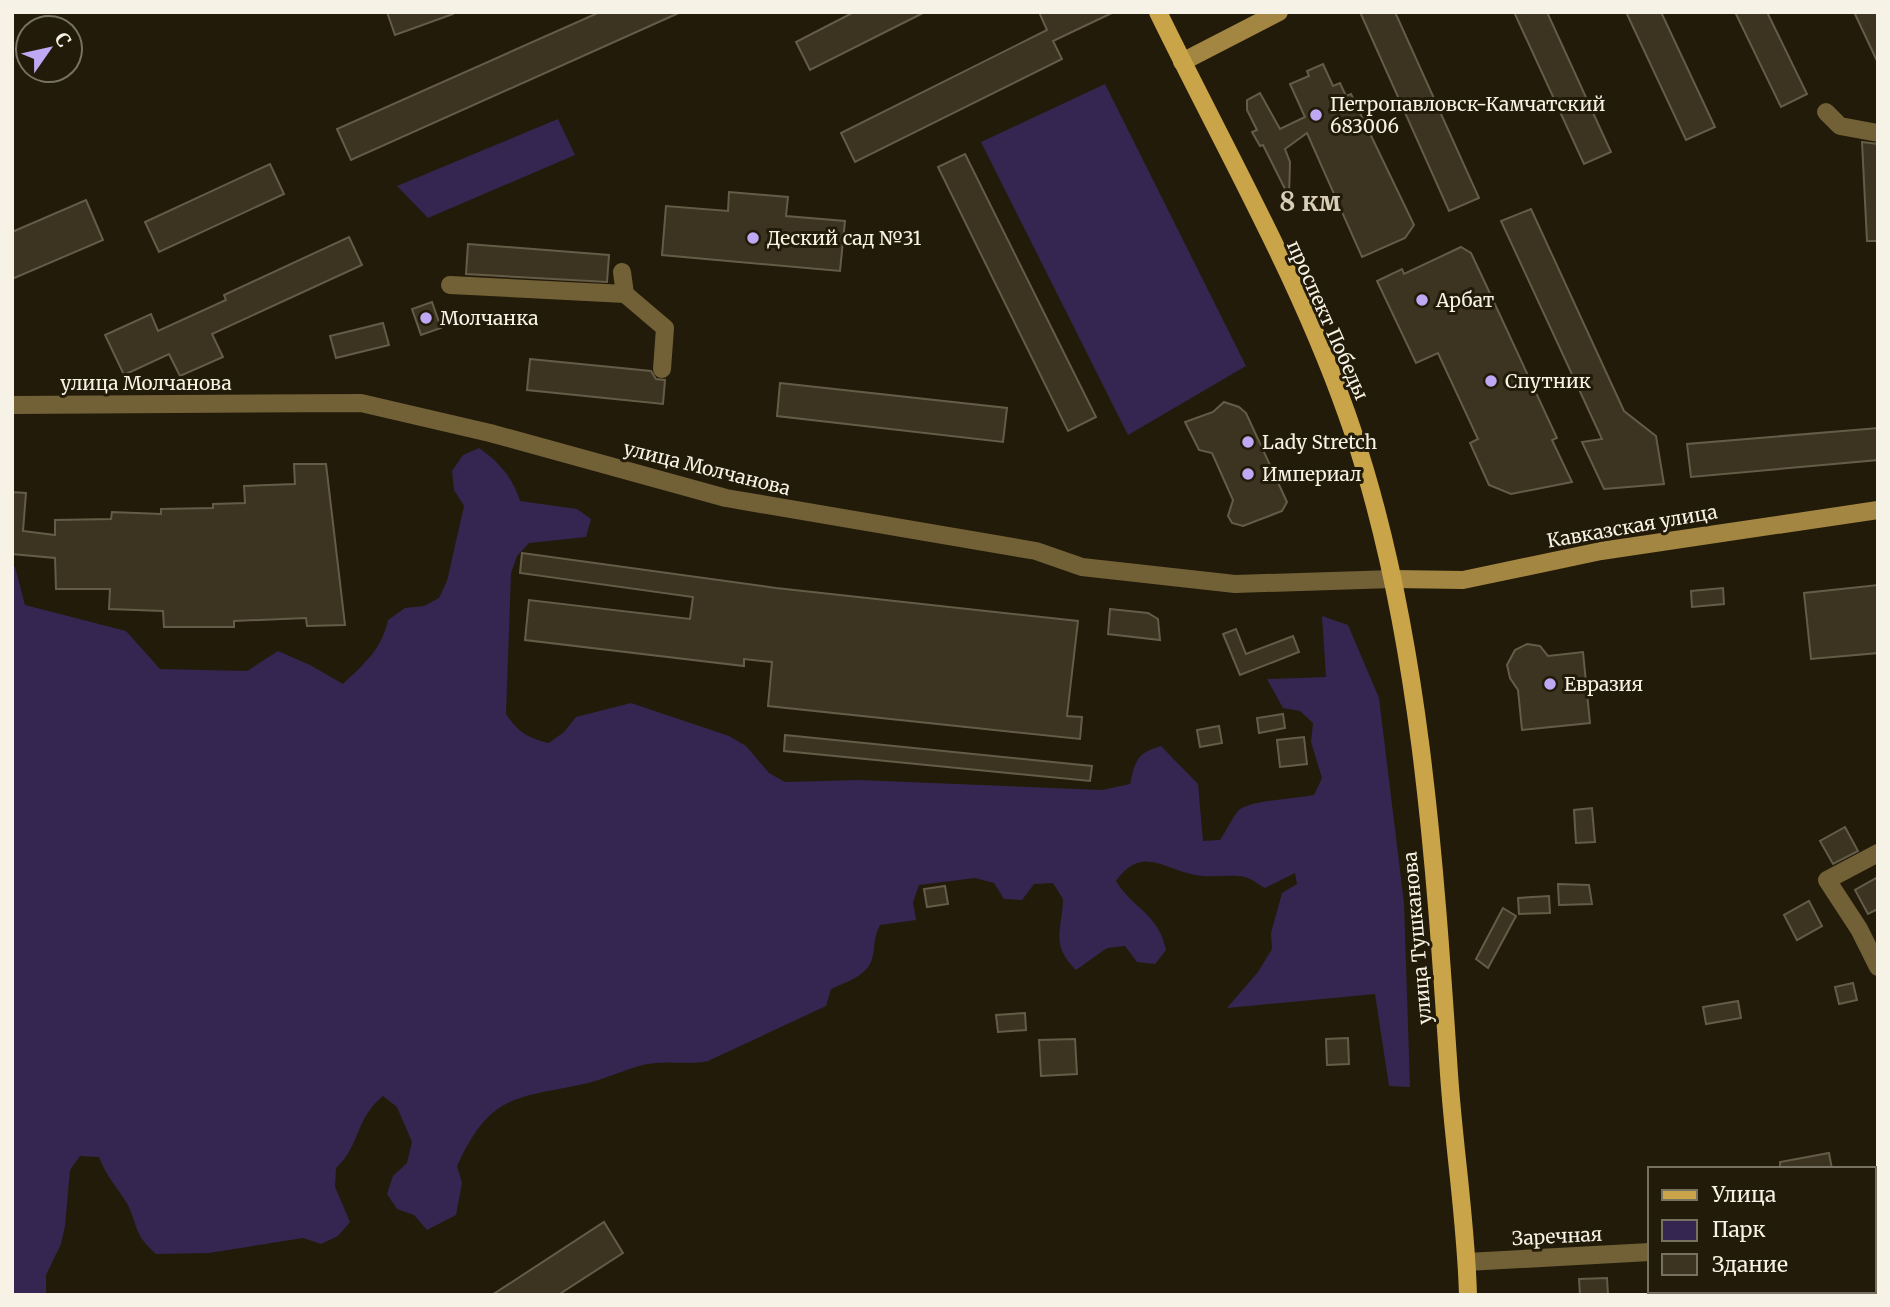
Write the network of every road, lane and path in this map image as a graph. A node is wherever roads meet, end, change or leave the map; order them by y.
1 (1158, 12) edge
2 (1279, 12) edge
3 (1182, 61) junction
4 (1826, 111) dead end
5 (1878, 133) edge
6 (622, 272) dead end
7 (450, 285) dead end
8 (625, 293) junction
9 (662, 369) dead end
10 (12, 405) edge
11 (1878, 510) edge
12 (1393, 579) junction
13 (1878, 853) edge
14 (1878, 967) edge
15 (1648, 1252) edge
16 (1467, 1262) junction
17 (1468, 1295) edge

1 - 3 main road, проспект Победы
2 - 3 street
3 - 12 main road, проспект Победы
4 - 5 street
6 - 8 street
7 - 8 street
8 - 9 street
10 - 12 street, улица Молчанова
11 - 12 street, Кавказская улица
12 - 16 main road, улица Тушканова
13 - 14 street
15 - 16 street, Заречная
16 - 17 main road, улица Тушканова

